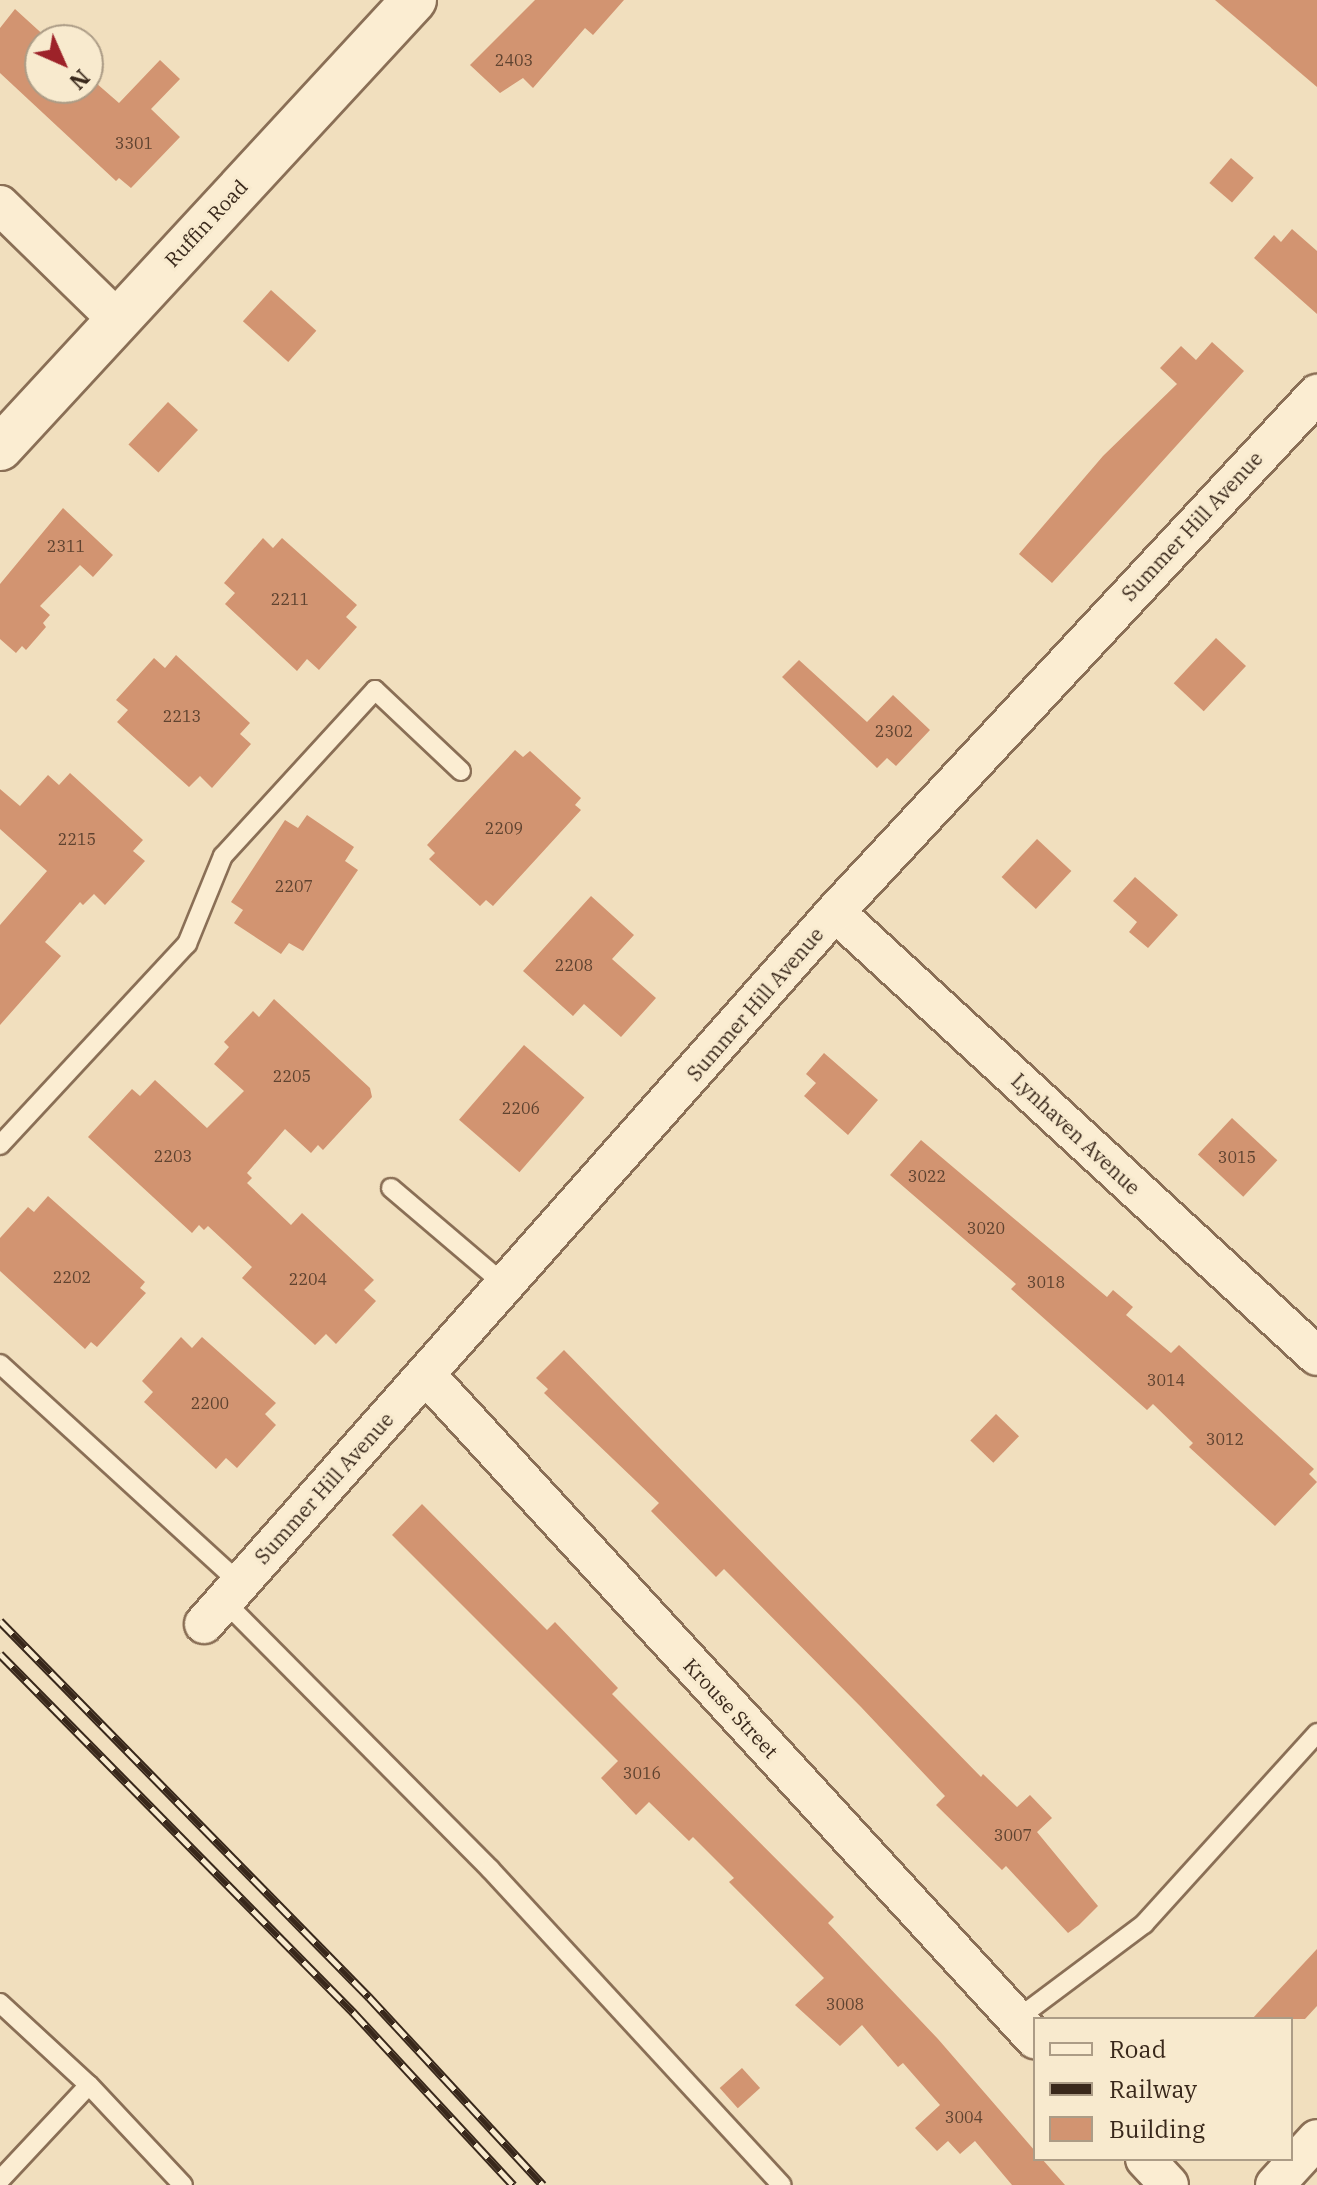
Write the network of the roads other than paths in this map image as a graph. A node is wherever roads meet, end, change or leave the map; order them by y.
1 (414, 0) edge
2 (0, 205) edge
3 (117, 319) junction
4 (1317, 394) edge
5 (0, 448) edge
6 (461, 771) dead end
7 (835, 912) junction
8 (0, 1145) edge
9 (391, 1188) dead end
10 (506, 1286) junction
11 (1317, 1356) edge
12 (0, 1364) edge
13 (427, 1376) junction
14 (222, 1602) junction
15 (1317, 1733) edge
16 (0, 2003) edge
17 (1039, 2017) edge
18 (1026, 2029) edge
19 (89, 2085) junction
20 (1317, 2139) edge
21 (1147, 2161) edge
22 (0, 2180) edge
23 (183, 2185) edge
24 (782, 2185) edge
25 (1169, 2185) edge
26 (1275, 2185) edge

1 - 3 street, Ruffin Road
2 - 3 street
3 - 5 street, Ruffin Road
4 - 7 street, Summer Hill Avenue
6 - 8 lane
7 - 10 street, Summer Hill Avenue
7 - 11 street, Lynhaven Avenue
9 - 10 lane
10 - 13 street, Summer Hill Avenue
12 - 14 lane
13 - 14 street, Summer Hill Avenue
13 - 18 street, Krouse Street
14 - 24 lane
15 - 17 lane
16 - 19 lane
19 - 22 lane
19 - 23 lane
20 - 26 street
21 - 25 street

